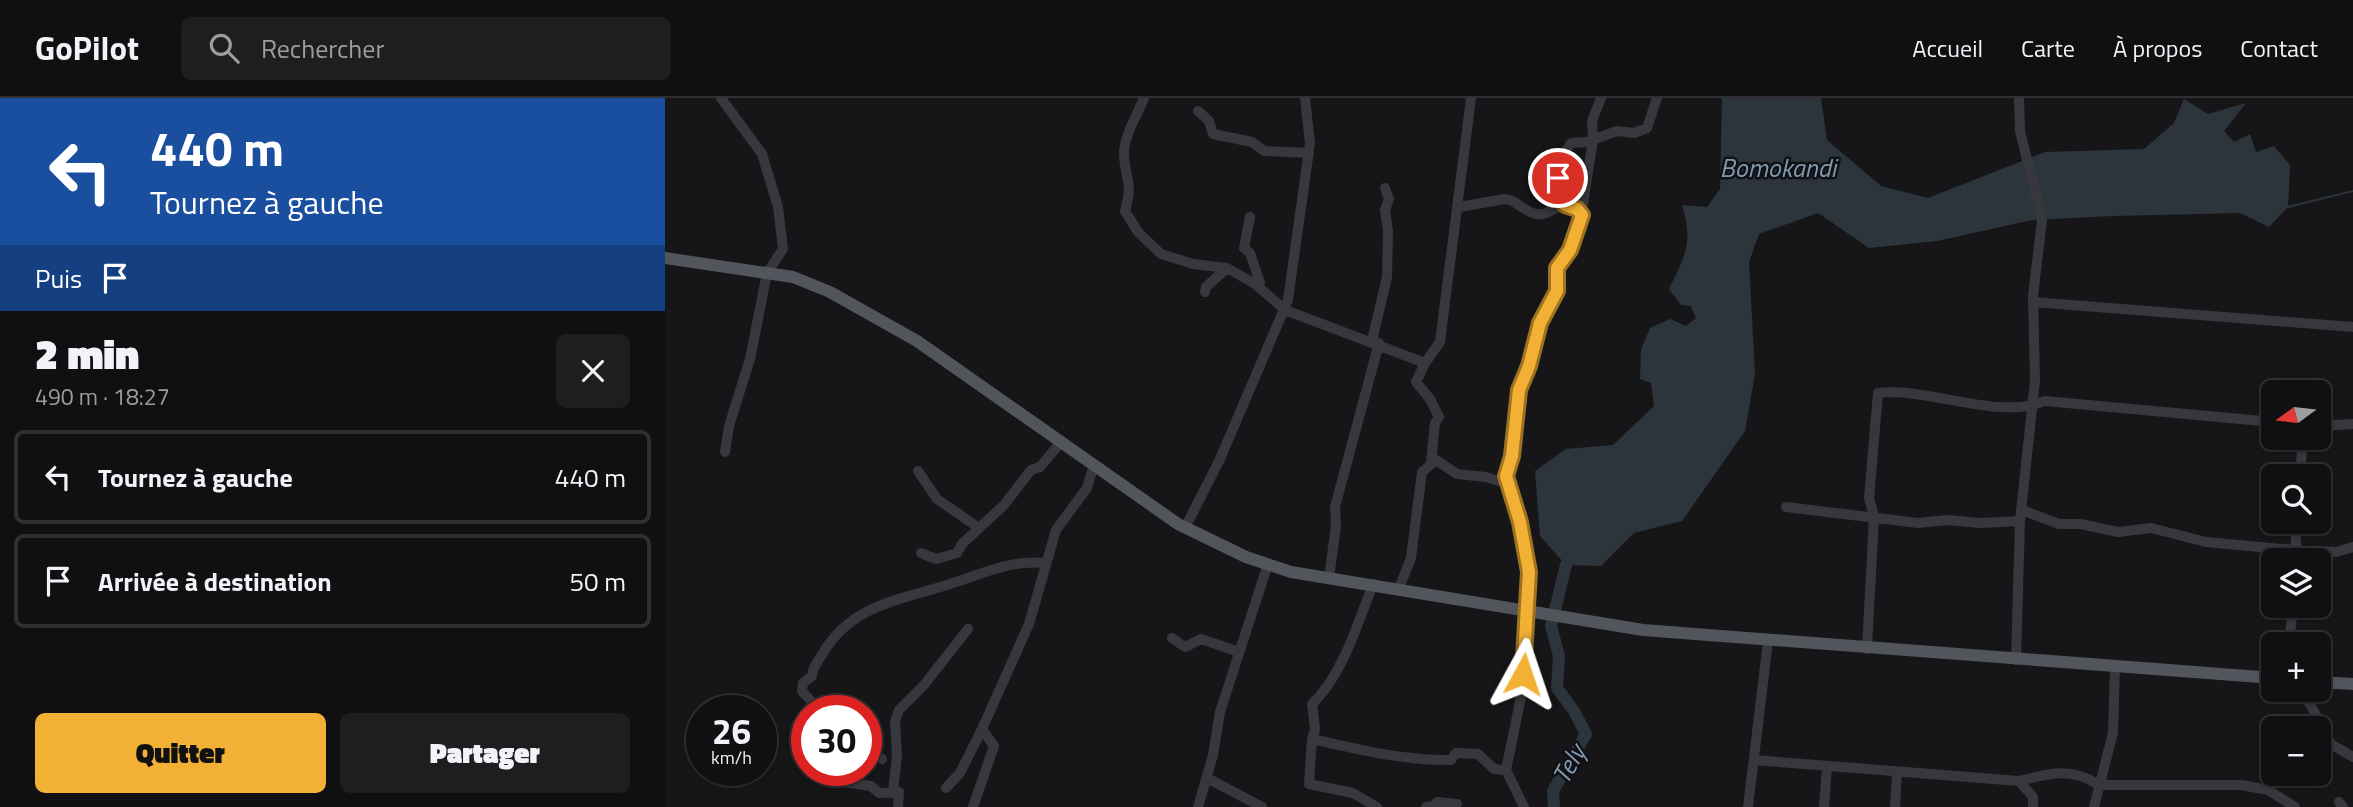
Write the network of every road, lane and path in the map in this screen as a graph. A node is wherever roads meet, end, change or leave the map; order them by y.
1 (720, 98) edge
2 (1144, 98) edge
3 (1305, 98) edge
4 (1471, 98) edge
5 (1601, 98) edge
6 (1657, 98) edge
7 (2019, 98) edge
8 (1198, 111) dead end
9 (1593, 140) junction
10 (1309, 152) junction
11 (1385, 188) dead end
12 (1565, 205) junction
13 (1459, 207) junction
14 (1582, 215) junction
15 (1250, 217) dead end
16 (665, 258) edge
17 (1227, 268) junction
18 (767, 273) junction
19 (1255, 284) junction
20 (1205, 292) dead end
21 (2033, 302) junction
22 (1285, 310) junction
23 (2353, 327) edge
24 (1376, 342) junction
25 (1425, 363) junction
26 (2033, 406) junction
27 (2261, 421) edge
28 (2353, 424) edge
29 (2331, 425) edge
30 (1061, 442) junction
31 (725, 452) dead end
32 (1431, 463) junction
33 (1094, 465) junction
34 (918, 471) dead end
35 (1508, 484) junction
36 (1786, 507) dead end
37 (2022, 510) junction
38 (1874, 516) junction
39 (2020, 521) junction
40 (979, 528) junction
41 (1185, 528) junction
42 (2296, 534) edge
43 (2353, 547) edge
44 (2297, 548) joint
45 (2331, 551) edge
46 (921, 553) dead end
47 (1044, 563) junction
48 (1268, 564) junction
49 (1329, 578) junction
50 (1373, 584) junction
51 (1399, 589) junction
52 (1530, 611) junction
53 (968, 629) dead end
54 (1172, 638) dead end
55 (1768, 641) junction
56 (1867, 649) junction
57 (1239, 652) junction
58 (2016, 660) junction
59 (2115, 667) junction
60 (2261, 677) edge
61 (2331, 683) edge
62 (2353, 684) edge
63 (806, 695) edge
64 (2309, 702) edge
65 (982, 729) junction
66 (1312, 740) junction
67 (2353, 757) edge
68 (1754, 760) junction
69 (1827, 767) junction
70 (1506, 770) junction
71 (1897, 773) junction
72 (1206, 778) junction
73 (2019, 780) junction
74 (2099, 785) junction
75 (871, 786) edge
76 (946, 788) dead end
77 (893, 792) junction
78 (1457, 804) dead end
79 (1260, 806) edge
80 (898, 807) edge
81 (973, 807) edge
82 (1198, 807) edge
83 (1377, 807) edge
84 (1426, 807) edge
85 (1524, 807) edge
86 (1748, 807) edge
87 (1824, 807) edge
88 (1895, 807) edge
89 (2033, 807) edge
90 (2094, 807) edge
91 (2295, 807) edge

1 - 18 street
2 - 17 street
3 - 10 street
4 - 13 street
5 - 9 street
6 - 9 street
7 - 21 street
8 - 10 street
9 - 12 street
9 - 14 street
10 - 22 street
11 - 24 street
12 - 13 street
12 - 14 street
13 - 25 street
14 - 35 street
15 - 19 street
16 - 18 main road
17 - 19 street
17 - 20 street
18 - 30 main road
18 - 31 street
19 - 22 street
21 - 23 street
21 - 26 street
22 - 24 street
22 - 41 street
24 - 25 street
24 - 49 street
25 - 32 street
26 - 27 street
26 - 37 street
26 - 38 street
28 - 29 street
30 - 33 main road
30 - 40 street
32 - 35 street
32 - 51 street
33 - 41 main road
33 - 47 street
34 - 40 street
35 - 52 street
36 - 38 street
37 - 39 street
37 - 44 street
38 - 39 street
38 - 56 street
39 - 58 street
40 - 46 street
41 - 48 main road
42 - 44 street
43 - 45 street
47 - 63 street
47 - 65 street
48 - 49 main road
48 - 57 street
49 - 50 main road
50 - 51 main road
50 - 66 street
51 - 52 main road
52 - 55 main road
52 - 70 street
53 - 77 street
54 - 57 street
55 - 56 main road
55 - 68 street
56 - 58 main road
57 - 72 street
58 - 59 main road
59 - 60 main road
59 - 74 street
61 - 62 main road
64 - 67 street
65 - 76 street
65 - 81 street
66 - 70 street
66 - 83 street
68 - 69 street
68 - 86 street
69 - 71 street
69 - 87 street
70 - 85 street
71 - 73 street
71 - 88 street
72 - 79 street
72 - 82 street
73 - 74 street
73 - 89 street
74 - 90 street
74 - 91 street
75 - 77 street
77 - 80 street
78 - 84 street

